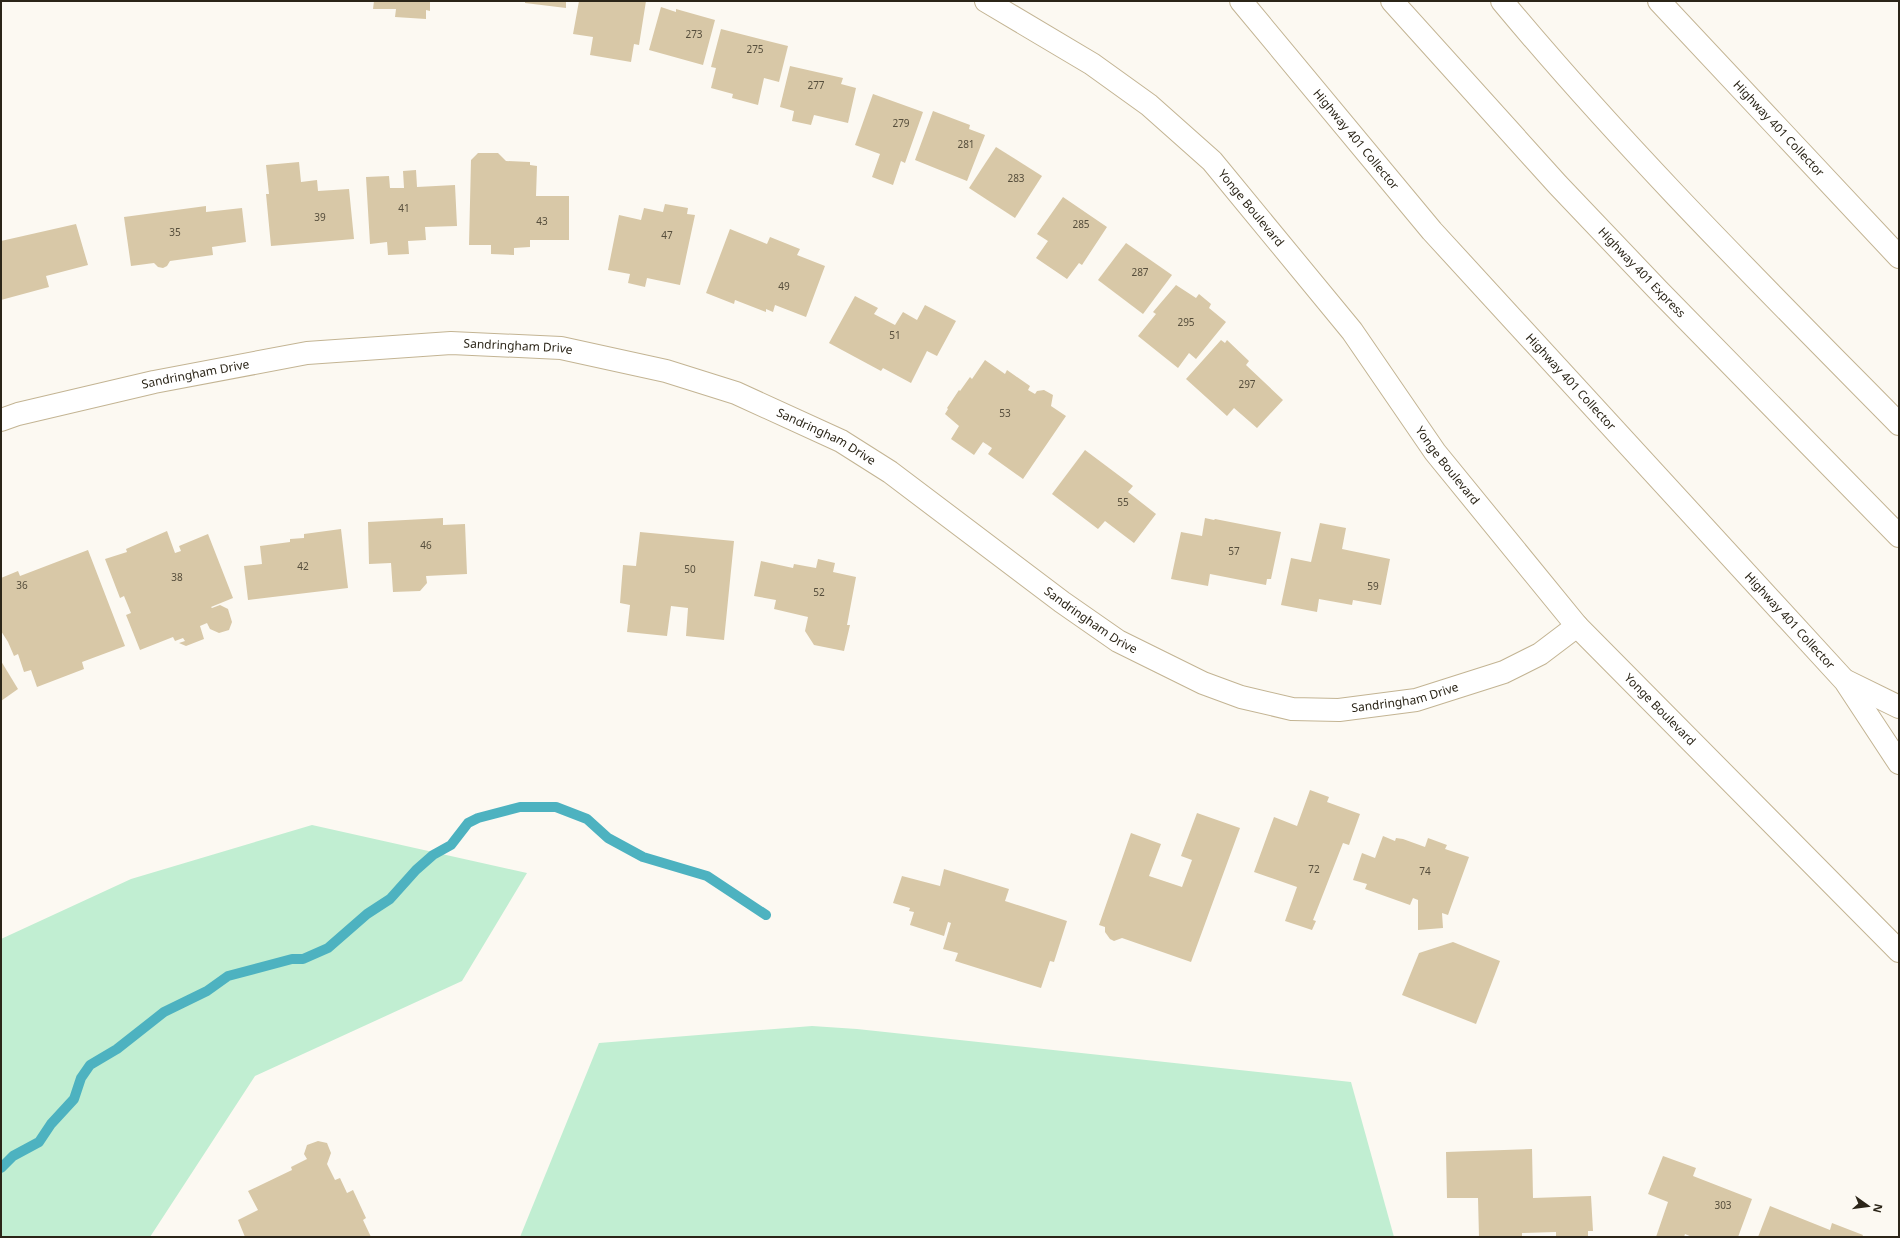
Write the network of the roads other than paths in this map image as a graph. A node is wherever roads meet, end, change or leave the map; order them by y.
1 (986, 1) edge
2 (1241, 1) edge
3 (1392, 1) edge
4 (1502, 1) edge
5 (1659, 1) edge
6 (1899, 257) edge
7 (1, 420) edge
8 (1899, 424) edge
9 (1899, 536) edge
10 (1577, 626) junction
11 (1845, 681) junction
12 (1899, 707) edge
13 (1899, 763) edge
14 (1899, 951) edge

1 - 10 main road, Yonge Boulevard
2 - 11 main road, Highway 401 Collector
3 - 9 main road, Highway 401 Express
4 - 8 main road
5 - 6 main road, Highway 401 Collector
7 - 10 main road, Sandringham Drive
10 - 14 main road, Yonge Boulevard
11 - 12 main road
11 - 13 main road, Highway 401 Collector

